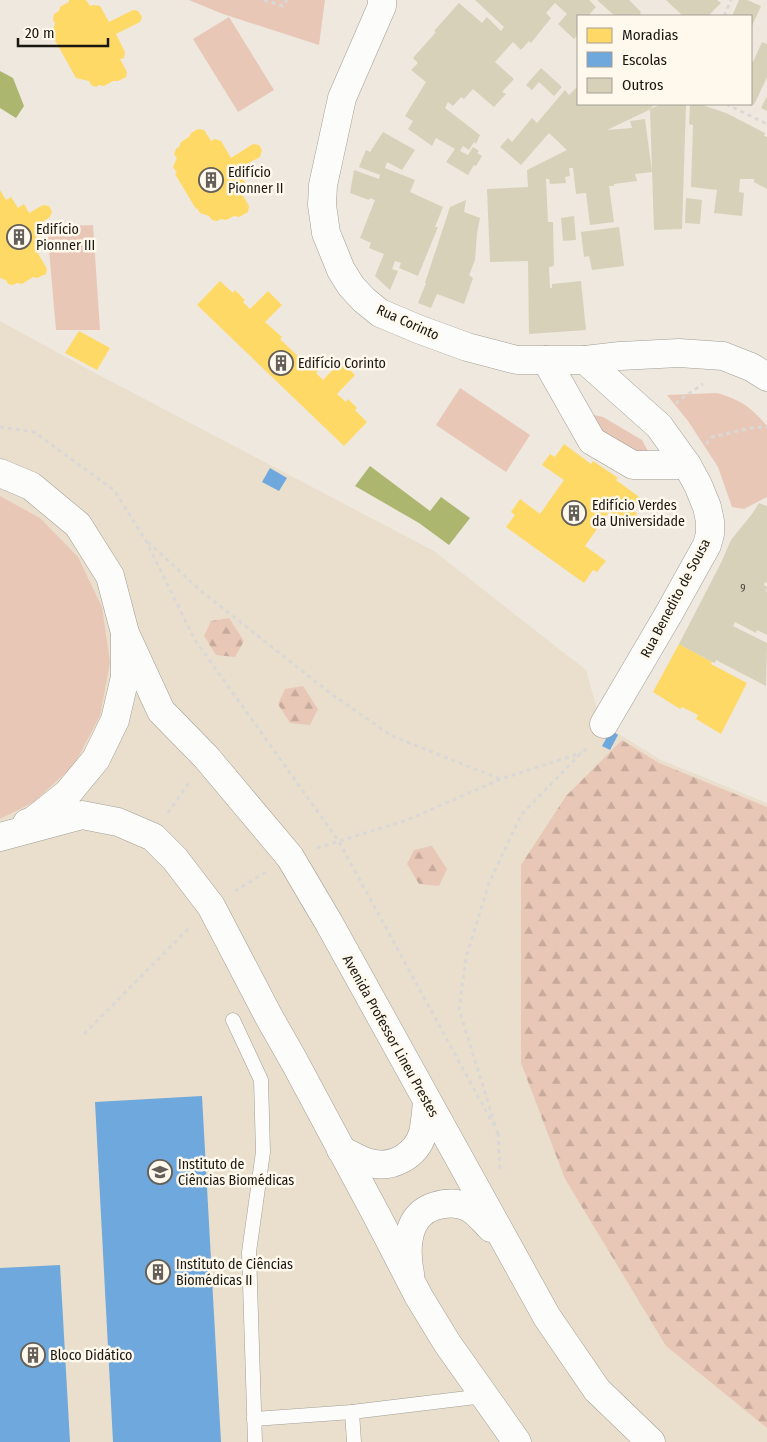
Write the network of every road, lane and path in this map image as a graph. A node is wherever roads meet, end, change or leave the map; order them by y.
1 (264, 0) edge
2 (287, 0) edge
3 (731, 0) edge
4 (384, 2) edge
5 (724, 15) edge
6 (728, 105) edge
7 (767, 124) edge
8 (546, 360) junction
9 (585, 360) junction
10 (759, 372) edge
11 (659, 426) junction
12 (0, 427) edge
13 (767, 427) edge
14 (687, 465) junction
15 (0, 473) edge
16 (146, 541) junction
17 (126, 633) junction
18 (604, 724) joint
19 (582, 753) junction
20 (206, 757) junction
21 (501, 779) junction
22 (0, 836) edge
23 (153, 836) junction
24 (338, 840) junction
25 (290, 857) junction
26 (211, 906) junction
27 (233, 1020) dead end
28 (84, 1034) dead end
29 (427, 1102) junction
30 (498, 1133) junction
31 (341, 1150) junction
32 (500, 1172) dead end
33 (504, 1242) junction
34 (412, 1285) junction
35 (484, 1396) junction
36 (352, 1412) junction
37 (254, 1419) junction
38 (255, 1442) edge
39 (354, 1442) edge
40 (517, 1442) edge
41 (651, 1442) edge

1 - 2 path
3 - 5 path
4 - 8 main road, Rua Corinto
6 - 7 path
8 - 9 main road, Rua Corinto
8 - 14 main road
9 - 10 main road, Rua Corinto
9 - 11 main road, Rua Benedito de Sousa
10 - 11 path
11 - 14 main road, Rua Benedito de Sousa
12 - 16 path
13 - 14 path
14 - 18 main road, Rua Benedito de Sousa
15 - 17 main road
16 - 21 path
16 - 24 path
17 - 20 main road, Avenida Professor Lineu Prestes
17 - 22 main road
18 - 19 path
19 - 21 path
19 - 30 path
20 - 23 path
20 - 25 main road, Avenida Professor Lineu Prestes
21 - 24 path
22 - 23 main road
23 - 26 main road
24 - 25 path
24 - 30 path
25 - 26 path
25 - 29 main road, Avenida Professor Lineu Prestes
26 - 28 path
26 - 31 main road
27 - 37 lane
29 - 31 main road
29 - 33 main road, Avenida Professor Lineu Prestes
30 - 32 path
31 - 34 main road
33 - 34 main road
33 - 41 main road, Avenida Professor Lineu Prestes
34 - 35 main road
35 - 36 lane
35 - 40 main road
36 - 37 lane
36 - 39 lane
37 - 38 lane

